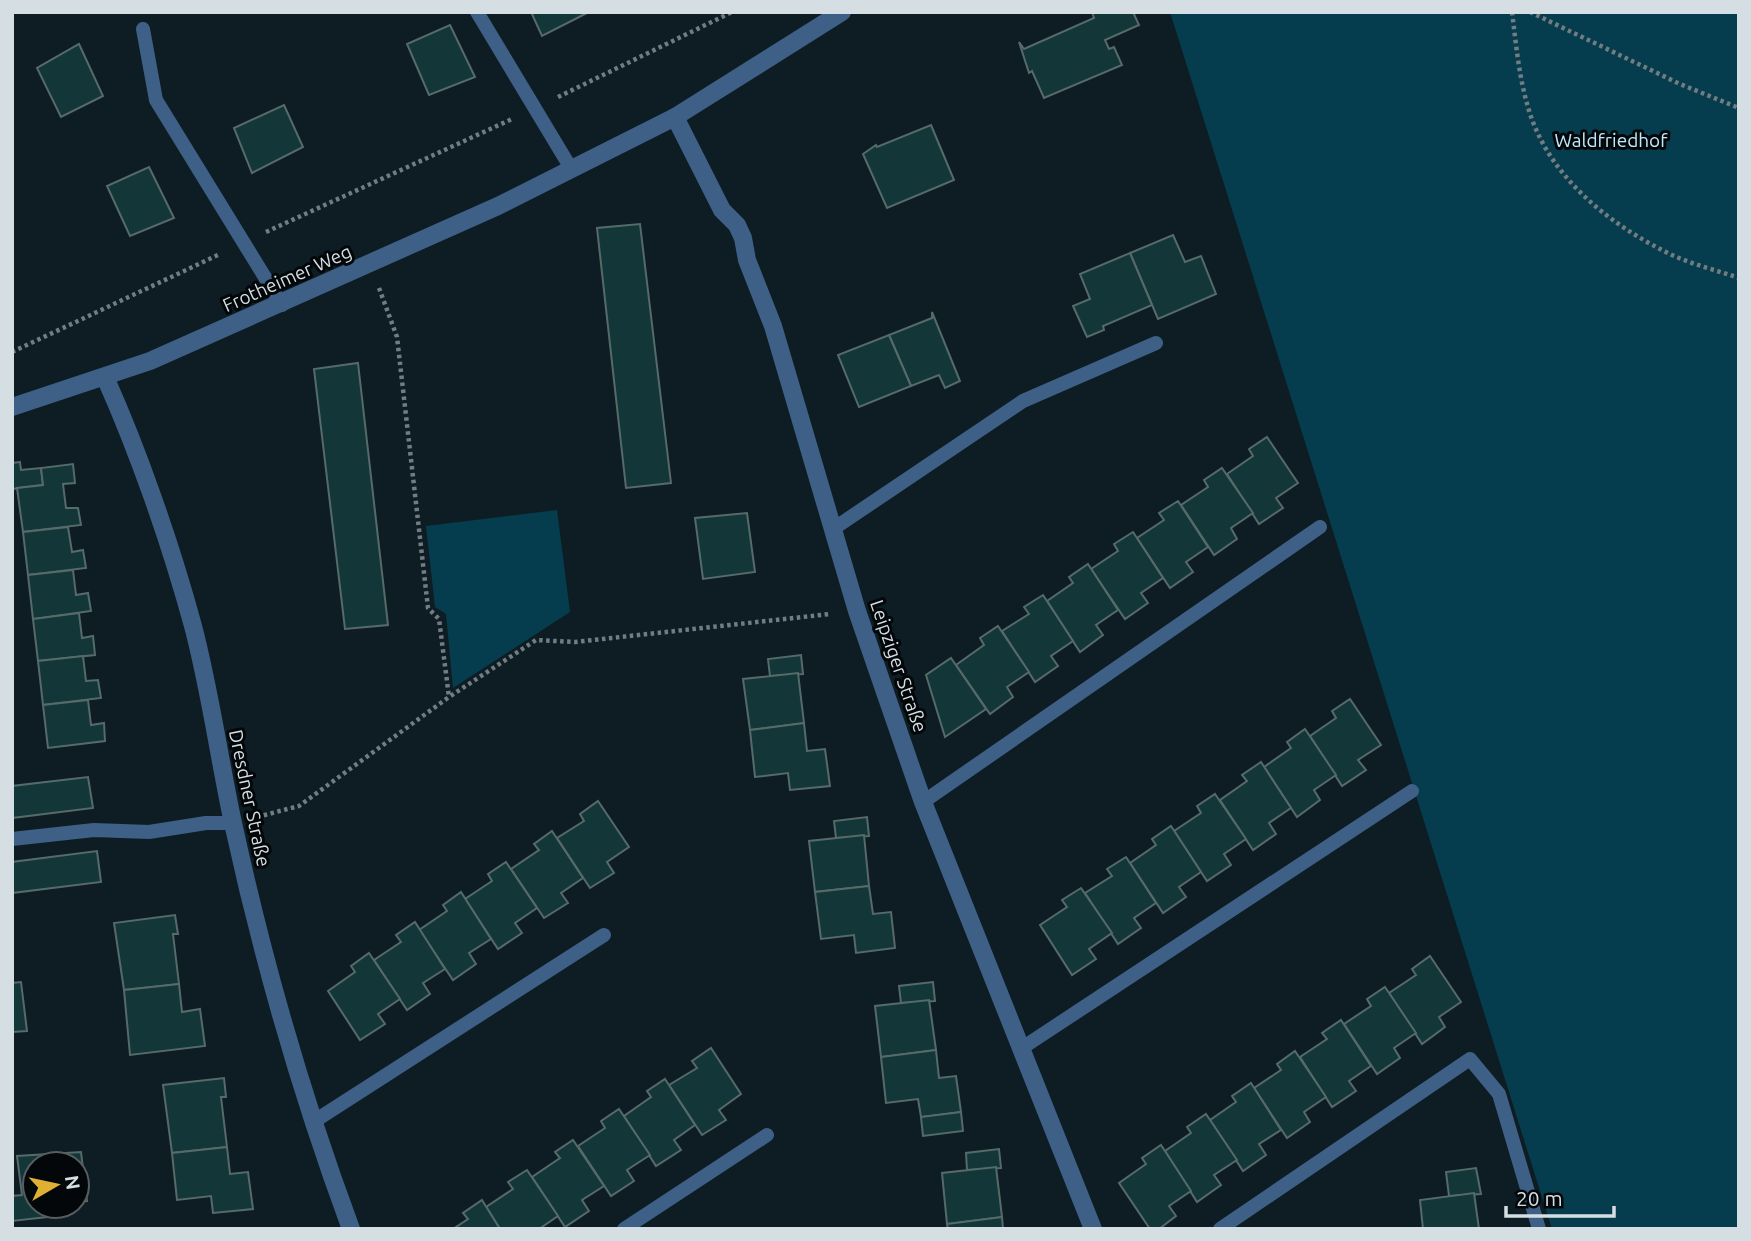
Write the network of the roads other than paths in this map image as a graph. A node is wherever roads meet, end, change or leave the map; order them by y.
1 (477, 12) edge
2 (842, 12) edge
3 (143, 29) dead end
4 (675, 117) junction
5 (572, 170) junction
6 (282, 305) junction
7 (1156, 343) dead end
8 (105, 377) junction
9 (12, 407) edge
10 (1320, 527) dead end
11 (833, 529) junction
12 (1412, 791) dead end
13 (923, 802) junction
14 (233, 823) junction
15 (12, 839) edge
16 (604, 935) dead end
17 (1022, 1048) junction
18 (313, 1122) junction
19 (767, 1135) dead end
20 (351, 1229) edge
21 (624, 1229) edge
22 (1093, 1229) edge
23 (1220, 1229) edge
24 (1539, 1229) edge

1 - 5 lane
2 - 4 street, Frotheimer Weg
3 - 6 lane
4 - 5 street, Frotheimer Weg
4 - 11 street, Leipziger Straße
5 - 6 street, Frotheimer Weg
6 - 8 street, Frotheimer Weg
7 - 11 lane
8 - 9 street, Frotheimer Weg
8 - 14 street, Dresdner Straße
10 - 13 lane
11 - 13 street, Leipziger Straße
12 - 17 lane
13 - 17 street, Leipziger Straße
14 - 15 lane
14 - 18 street, Dresdner Straße
16 - 18 lane
17 - 22 street, Leipziger Straße
18 - 20 street, Dresdner Straße
19 - 21 lane
23 - 24 lane

